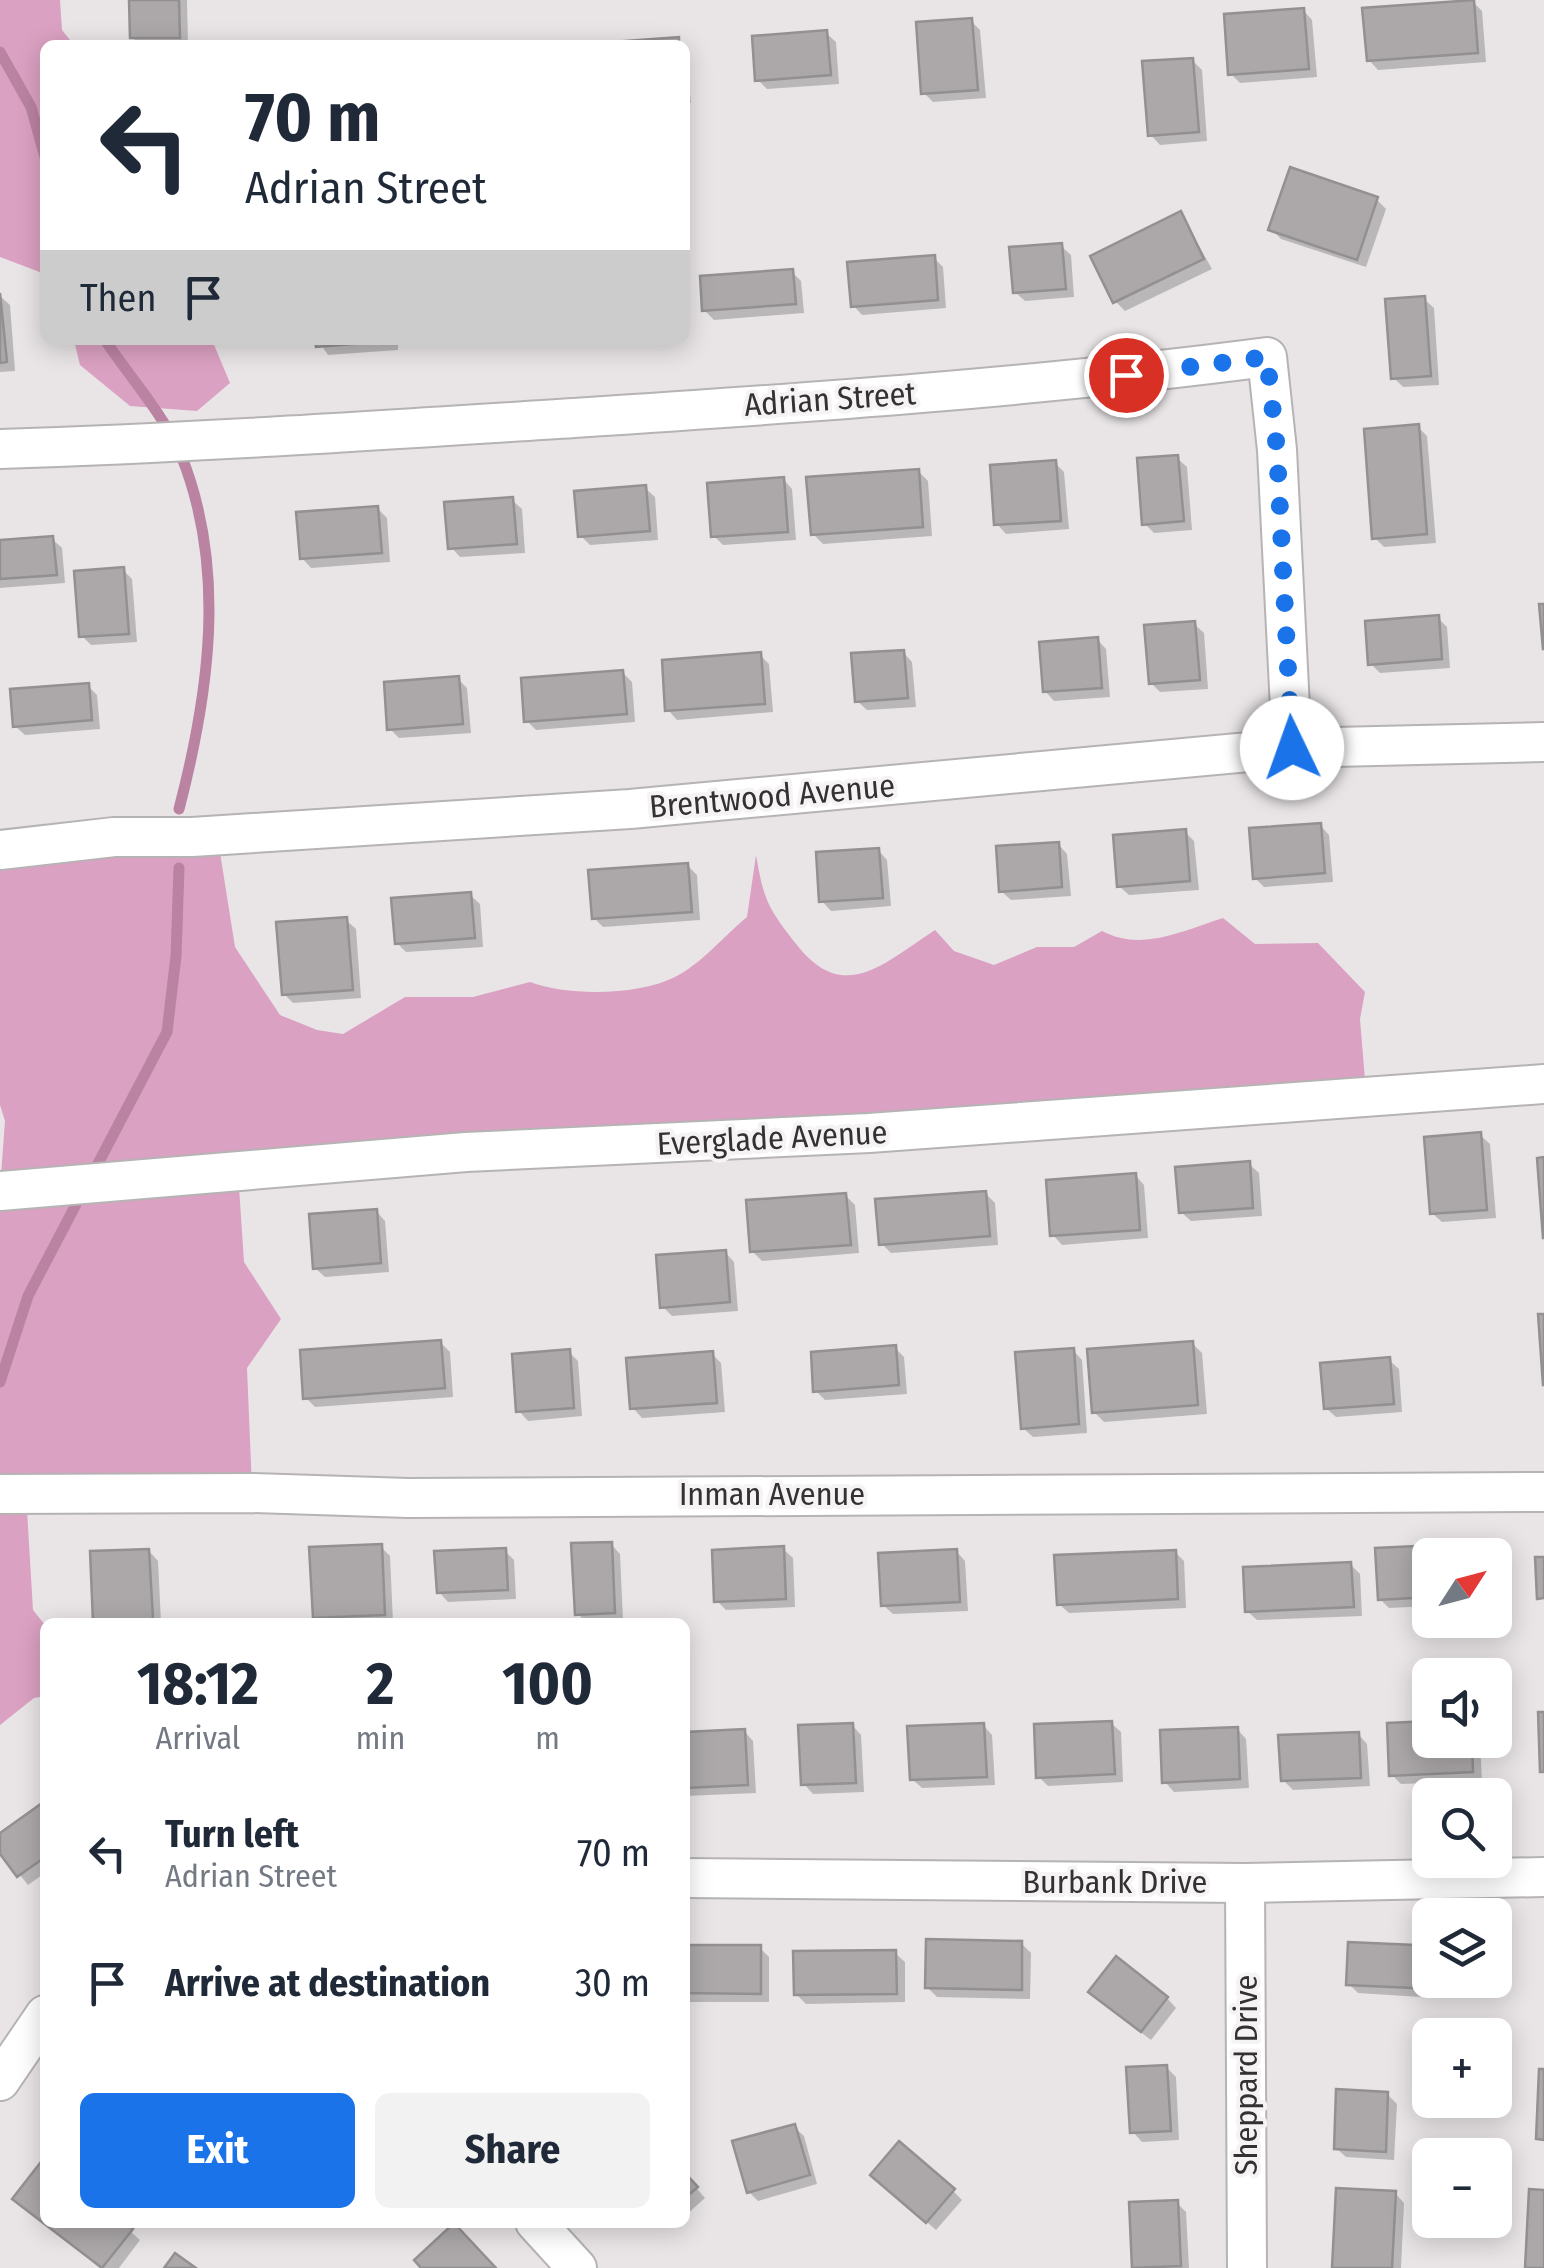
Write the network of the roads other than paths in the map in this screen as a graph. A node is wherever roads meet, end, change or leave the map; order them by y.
1 (0, 449) edge
2 (1544, 742) edge
3 (1292, 748) junction
4 (0, 850) edge
5 (1544, 1084) edge
6 (0, 1191) edge
7 (1544, 1492) edge
8 (0, 1494) edge
9 (690, 1878) edge
10 (1544, 1878) edge
11 (1246, 1882) junction
12 (40, 2021) edge
13 (0, 2081) edge
14 (540, 2228) edge
15 (577, 2268) edge
16 (1247, 2268) edge

1 - 3 street, Adrian Street
2 - 3 street, Brentwood Avenue
3 - 4 street, Brentwood Avenue
5 - 6 street, Everglade Avenue
7 - 8 street, Inman Avenue
9 - 11 street, Burbank Drive
10 - 11 street, Burbank Drive
11 - 16 street, Sheppard Drive
12 - 13 street
14 - 15 street

